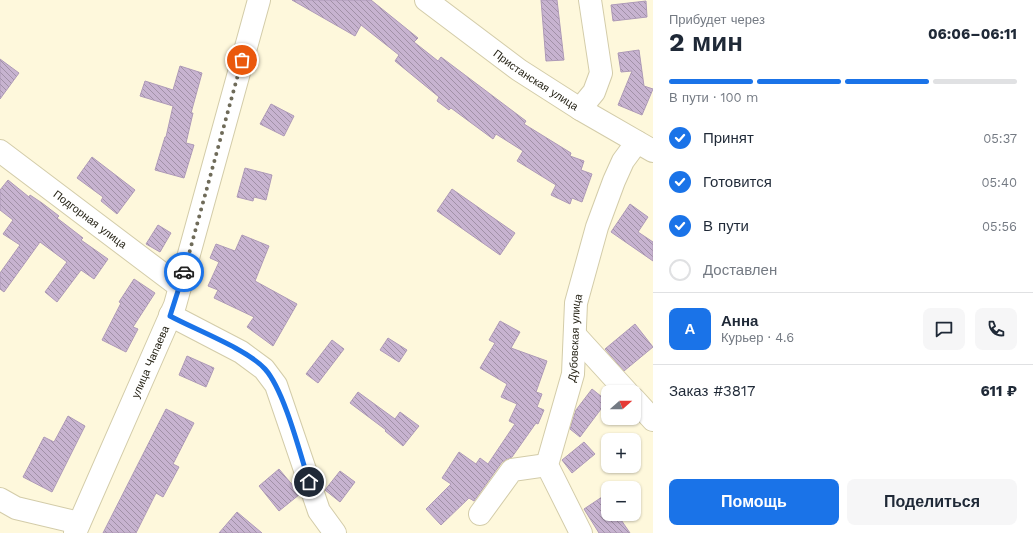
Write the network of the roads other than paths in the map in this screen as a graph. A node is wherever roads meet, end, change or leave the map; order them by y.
1 (259, 0) edge
2 (426, 0) edge
3 (590, 0) edge
4 (580, 109) junction
5 (645, 146) edge
6 (0, 151) edge
7 (180, 287) junction
8 (170, 316) junction
9 (575, 335) junction
10 (621, 385) edge
11 (641, 407) edge
12 (653, 420) edge
13 (547, 465) junction
14 (0, 499) edge
15 (480, 514) dead end
16 (77, 528) edge
17 (578, 531) edge
18 (335, 533) edge

1 - 7 street, улица Чапаева
2 - 4 street, Пристанская улица
3 - 4 street
4 - 5 street, Пристанская улица
5 - 9 street, Дубовская улица
6 - 7 street, Подгорная улица
7 - 8 street, улица Чапаева
8 - 16 street, улица Чапаева
8 - 18 street
9 - 10 street
9 - 13 street, Дубовская улица
11 - 12 street
13 - 15 street
13 - 17 street
14 - 16 street

